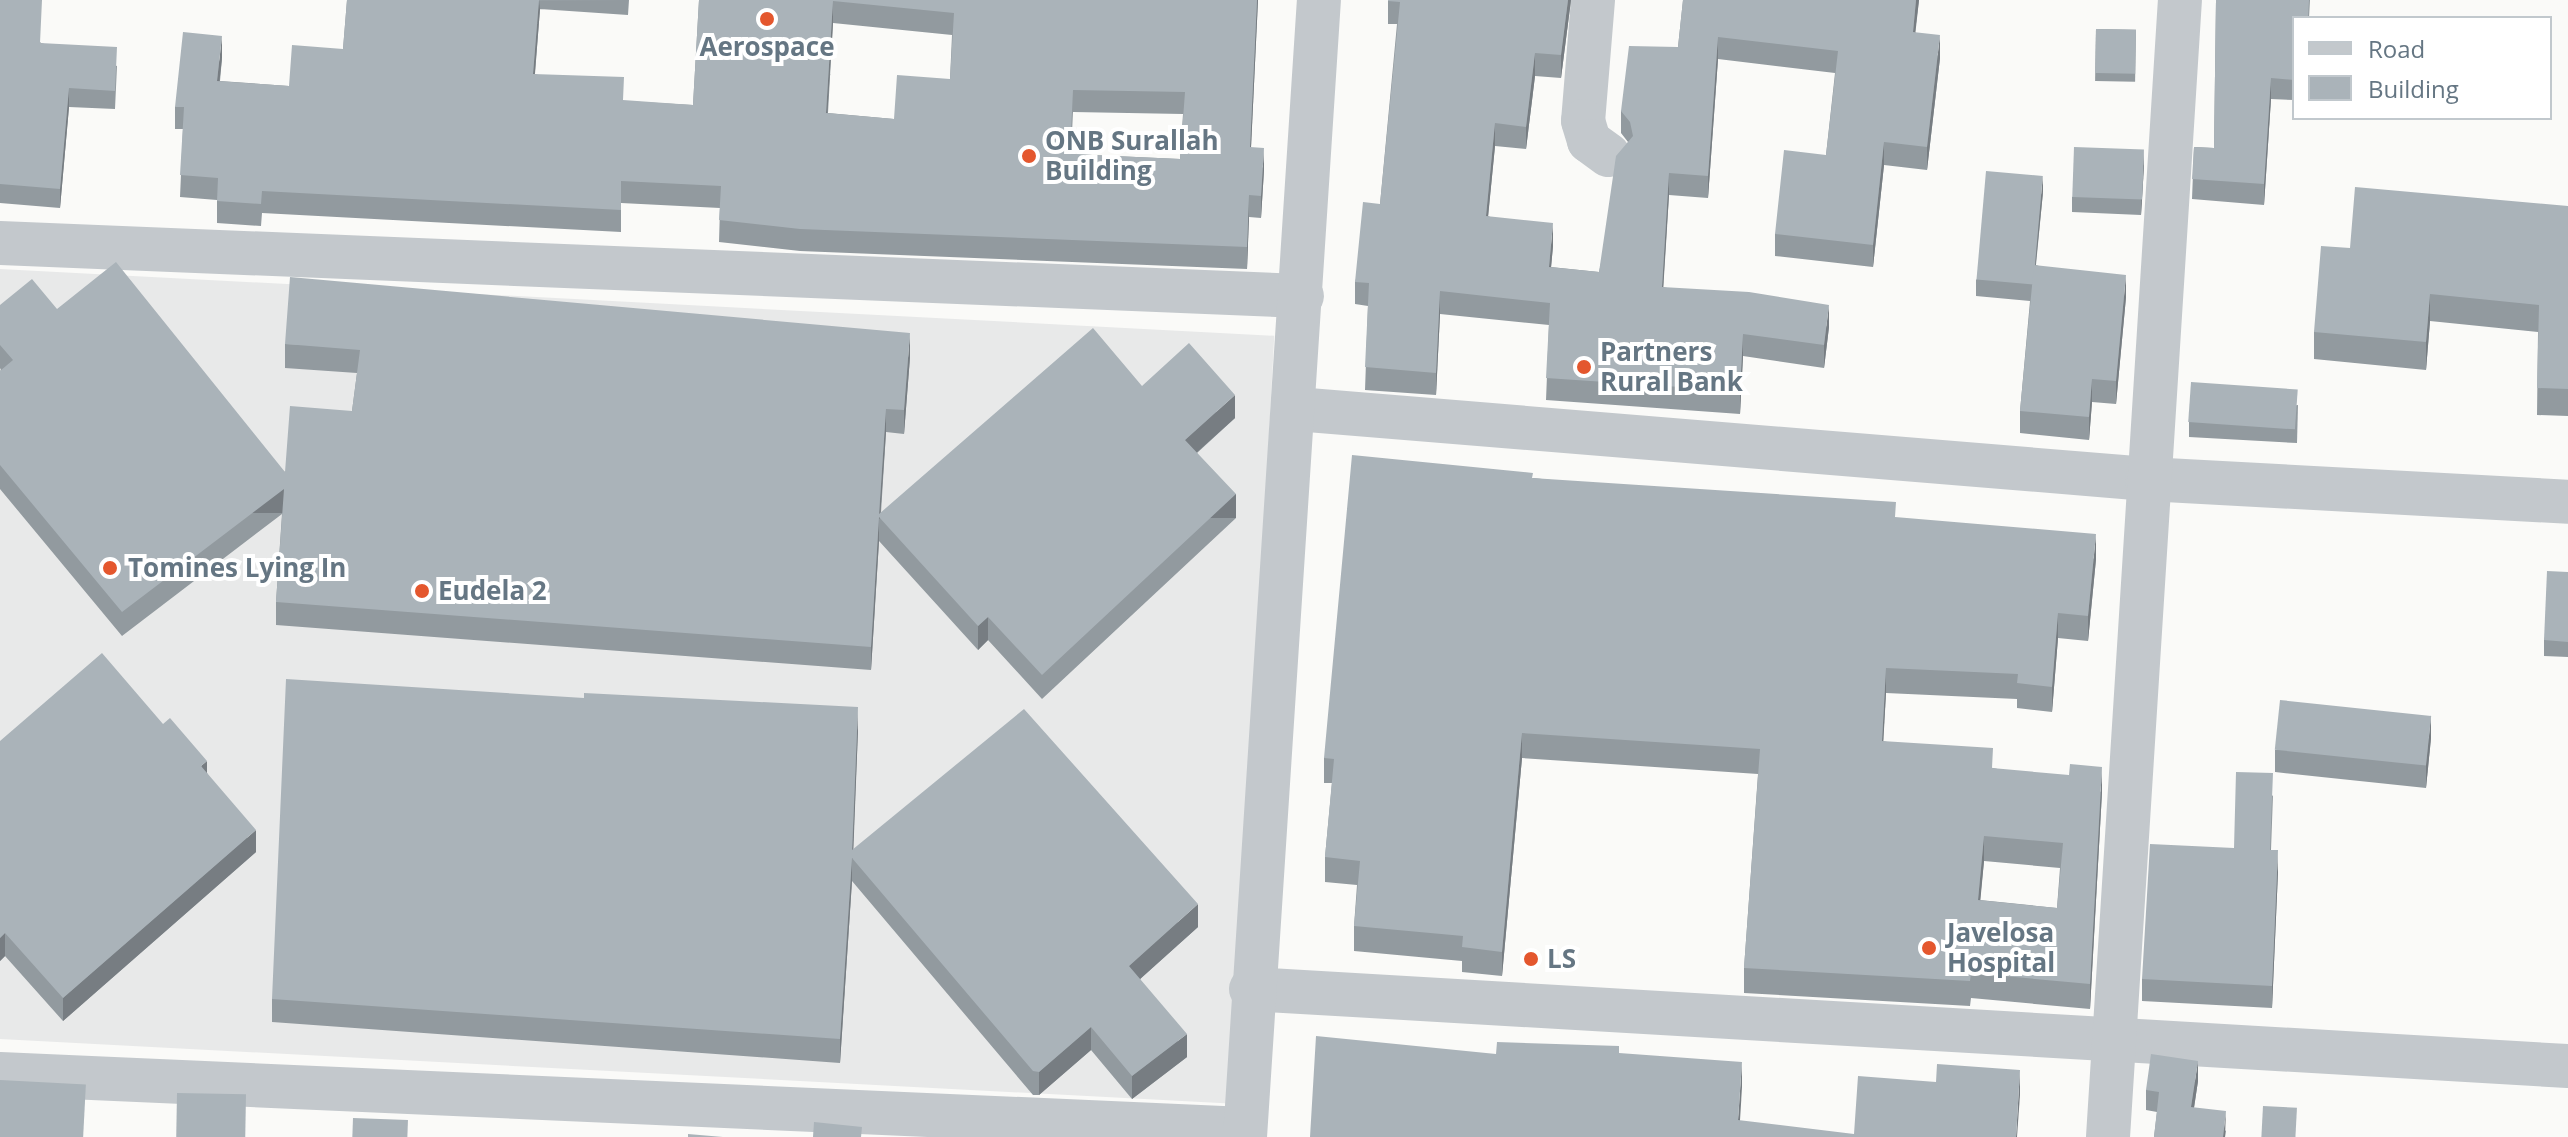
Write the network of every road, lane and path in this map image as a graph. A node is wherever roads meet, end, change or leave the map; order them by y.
1 (1319, 0) edge
2 (1593, 0) edge
3 (2180, 0) edge
4 (1608, 155) dead end
5 (0, 243) edge
6 (1302, 296) junction
7 (1296, 409) junction
8 (2147, 479) junction
9 (2568, 502) edge
10 (1251, 989) junction
11 (2114, 1042) junction
12 (2568, 1066) edge
13 (0, 1074) edge
14 (1245, 1133) edge
15 (2108, 1137) edge

1 - 6 street
2 - 4 street
3 - 8 street
5 - 6 street
6 - 7 street
7 - 8 street
7 - 10 street
8 - 9 street
8 - 11 street
10 - 11 street
10 - 14 street
11 - 12 street
11 - 15 street
13 - 14 street

